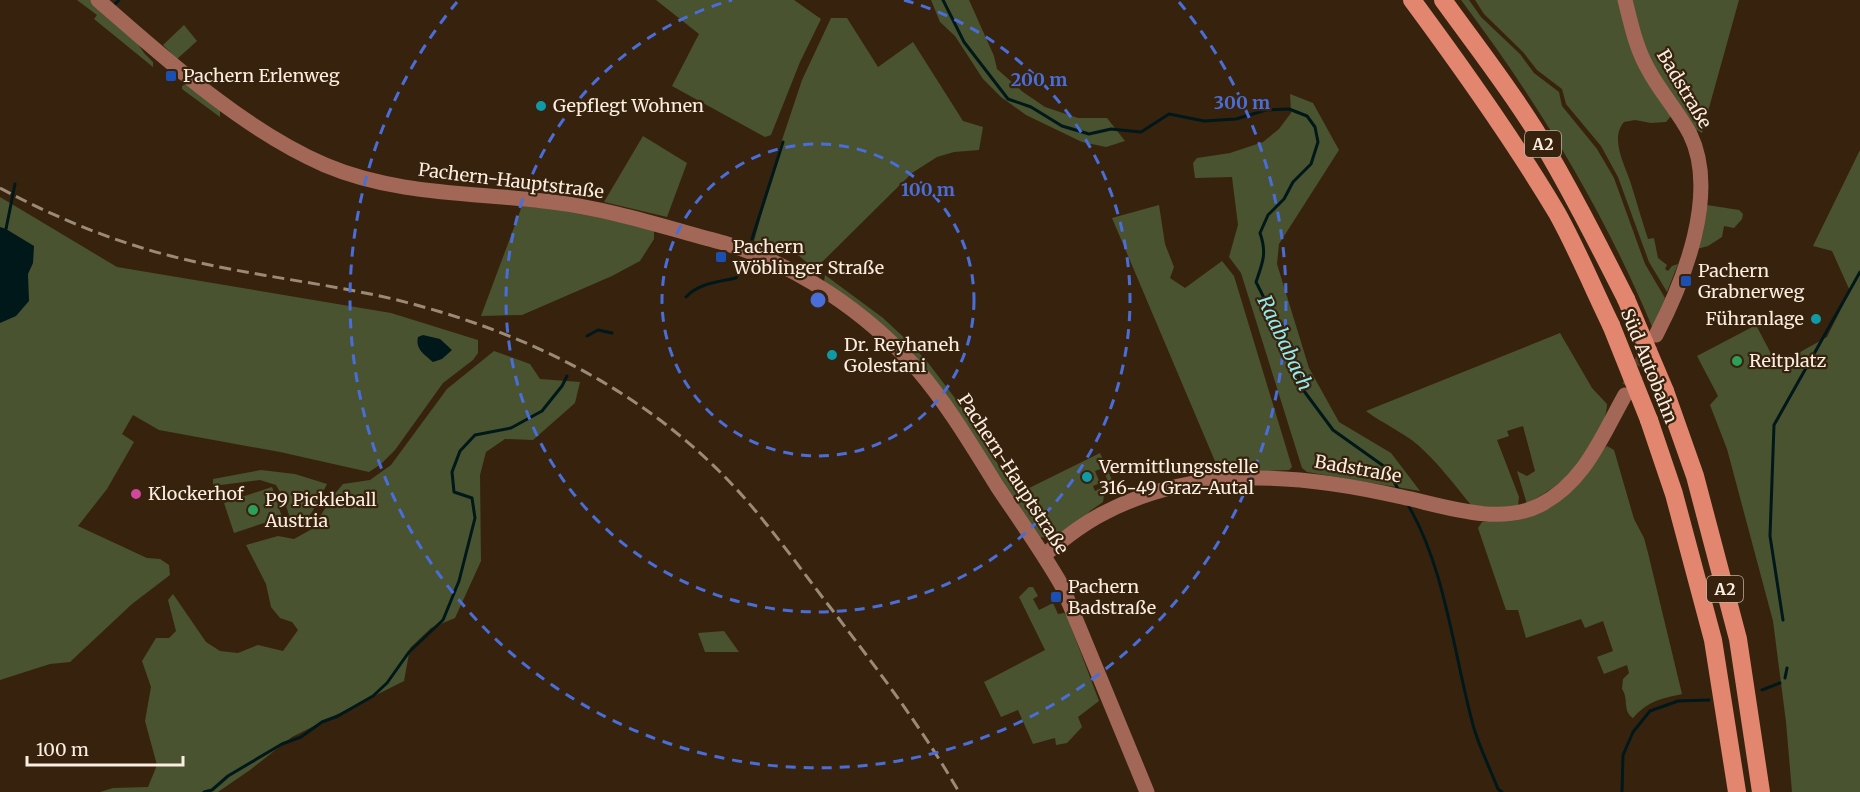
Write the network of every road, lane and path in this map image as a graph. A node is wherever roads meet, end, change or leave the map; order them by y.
1 (98, 0) edge
2 (1412, 0) edge
3 (1443, 0) edge
4 (1625, 0) edge
5 (1656, 335) tunnel mouth
6 (1625, 395) tunnel mouth
7 (1044, 555) junction
8 (1147, 792) edge
9 (1737, 792) edge
10 (1761, 792) edge

1 - 7 main road, Pachern-Hauptstraße
2 - 9 highway, Süd Autobahn / A2, bridge
3 - 10 highway, Süd Autobahn / A2, bridge
4 - 5 main road, Badstraße
6 - 7 main road, Badstraße
7 - 8 main road, Pachern-Hauptstraße

